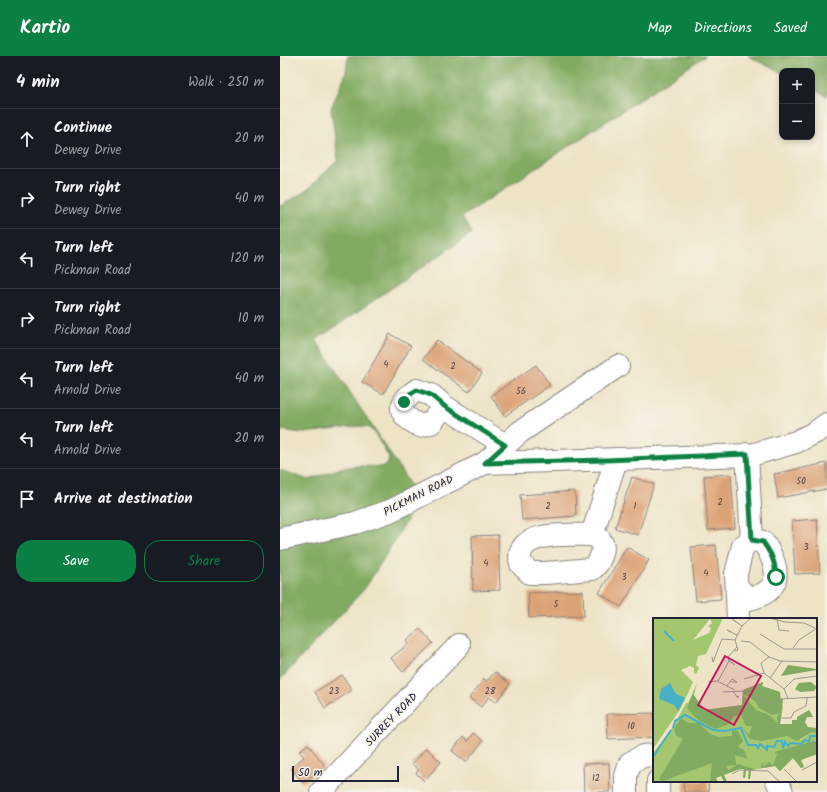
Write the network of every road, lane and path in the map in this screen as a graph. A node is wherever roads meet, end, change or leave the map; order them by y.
1 (618, 366) dead end
2 (444, 406) dead end
3 (827, 424) edge
4 (505, 445) junction
5 (747, 454) junction
6 (616, 460) junction
7 (485, 463) junction
8 (592, 535) dead end
9 (280, 539) edge
10 (752, 540) junction
11 (737, 587) junction
12 (738, 618) edge
13 (459, 645) dead end
14 (653, 755) edge
15 (777, 782) edge
16 (321, 792) edge
17 (626, 792) edge
18 (782, 792) edge

1 - 4 street, PICKMAN ROAD
2 - 4 street
3 - 5 street, PICKMAN ROAD
4 - 7 street, PICKMAN ROAD
5 - 6 street, PICKMAN ROAD
5 - 10 street
6 - 7 street, PICKMAN ROAD
6 - 8 street
7 - 9 street, PICKMAN ROAD
10 - 11 street
10 - 11 street
11 - 12 street
13 - 16 street, SURREY ROAD
14 - 17 street
15 - 18 street

